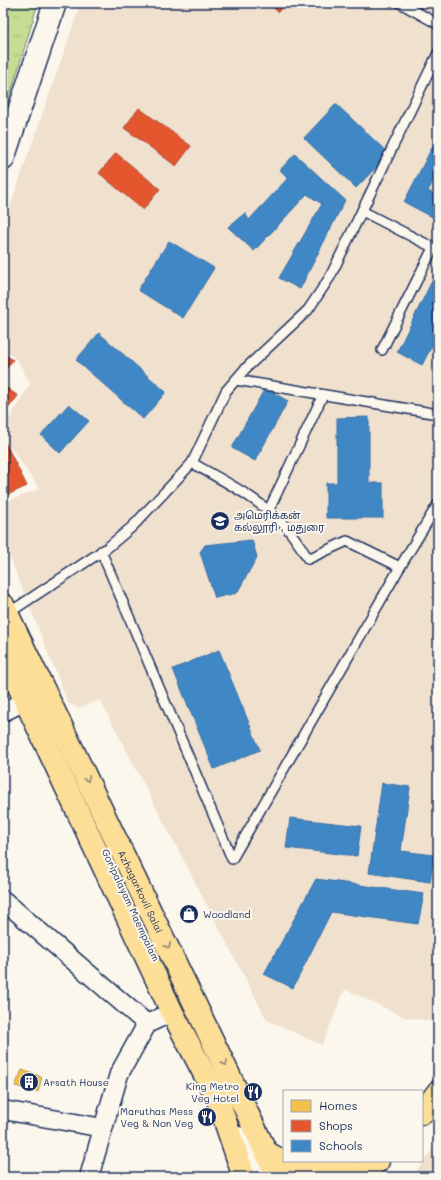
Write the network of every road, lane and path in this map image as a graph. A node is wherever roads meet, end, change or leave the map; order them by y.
1 (54, 3) edge
2 (400, 3) edge
3 (438, 24) edge
4 (438, 53) edge
5 (3, 159) edge
6 (362, 211) junction
7 (436, 249) edge
8 (382, 350) dead end
9 (236, 380) junction
10 (323, 395) junction
11 (438, 414) edge
12 (192, 463) junction
13 (438, 504) edge
14 (268, 512) junction
15 (101, 551) junction
16 (400, 567) junction
17 (4, 617) edge
18 (3, 653) edge
19 (26, 701) junction
20 (3, 712) edge
21 (3, 900) edge
22 (172, 1012) junction
23 (147, 1024) junction
24 (438, 1092) edge
25 (3, 1110) edge
26 (423, 1112) edge
27 (103, 1128) junction
28 (266, 1152) junction
29 (283, 1162) edge
30 (283, 1162) edge
31 (347, 1162) edge
32 (377, 1162) edge
33 (89, 1177) edge
34 (244, 1177) edge
35 (258, 1177) edge
36 (278, 1177) edge
37 (360, 1177) edge

1 - 5 street
2 - 3 lane
4 - 6 lane
6 - 7 lane
6 - 9 lane
7 - 8 lane
9 - 10 lane
9 - 12 lane
10 - 11 lane
10 - 14 lane
12 - 14 lane
12 - 15 lane
13 - 16 lane
14 - 16 lane
15 - 16 lane
15 - 17 lane
17 -> 28 main road, Azhagarkovil Salai
17 - 35 street, Goripalayam Maempalam
18 - 19 main road
19 - 20 street
19 - 22 main road
21 - 23 street
22 - 23 street
22 - 34 main road
23 - 27 street
24 - 26 main road
25 - 27 street
27 - 33 street
28 - 29 main road
28 - 36 main road, Azhagarkovil Salai
30 - 31 main road
32 - 37 main road

